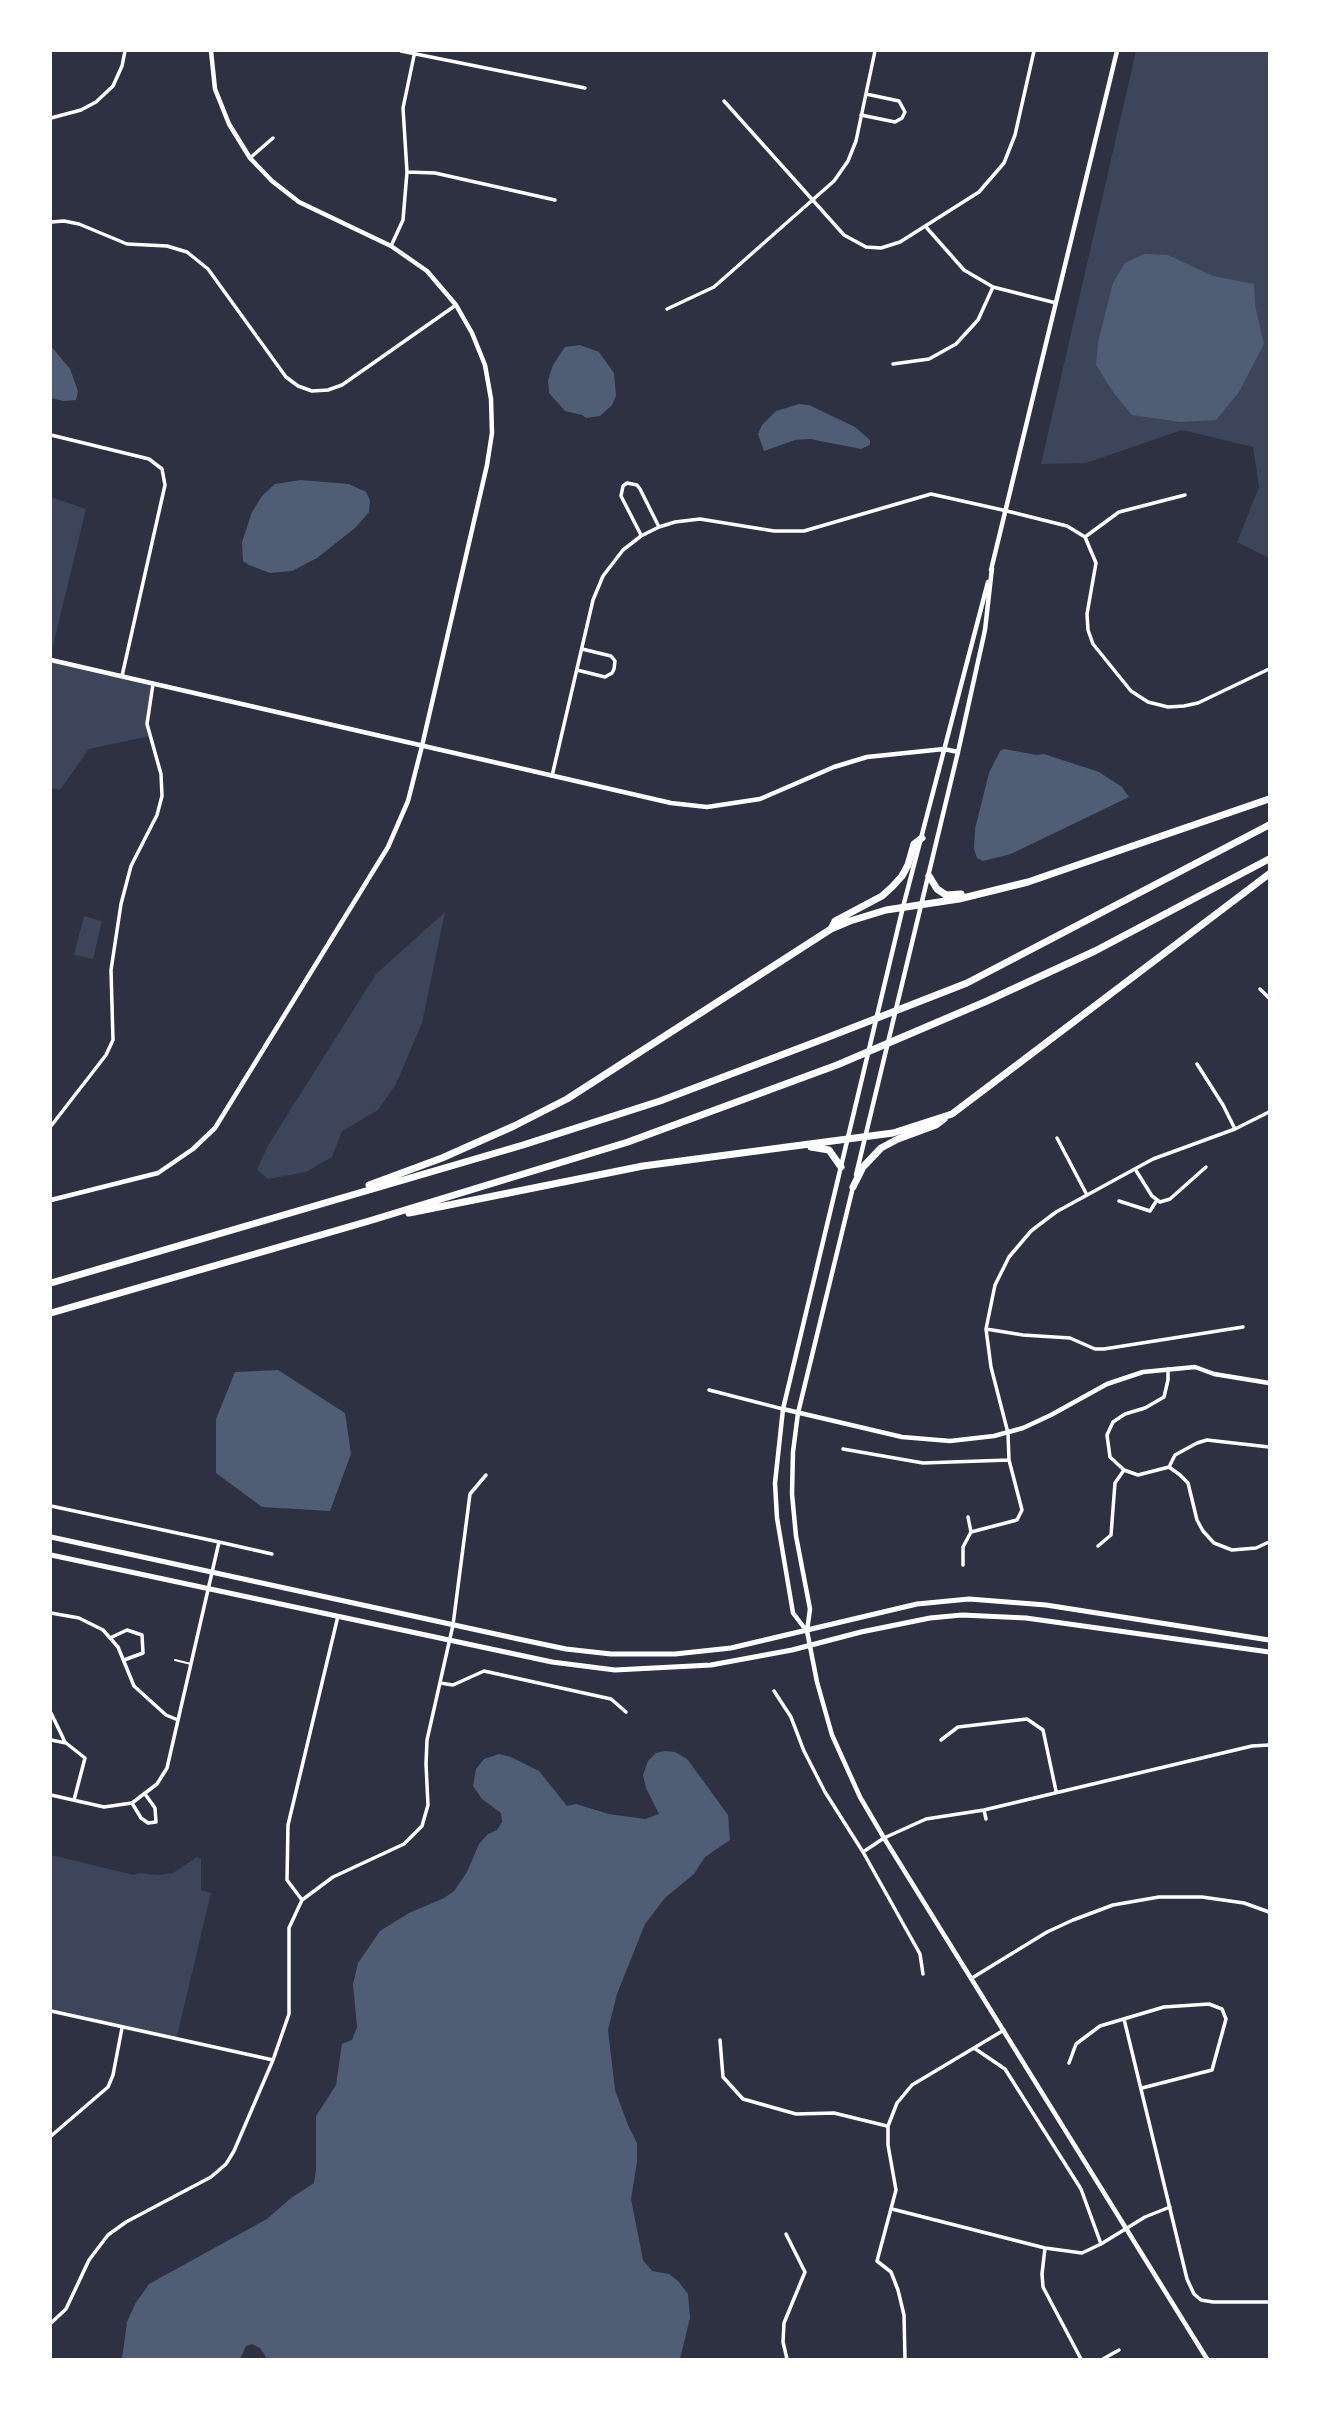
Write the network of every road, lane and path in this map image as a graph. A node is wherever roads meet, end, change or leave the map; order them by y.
1 (125, 51) edge
2 (211, 51) edge
3 (401, 51) edge
4 (875, 51) edge
5 (1034, 51) edge
6 (1117, 51) edge
7 (414, 52) edge
8 (585, 88) dead end
9 (866, 94) junction
10 (724, 101) dead end
11 (862, 116) junction
12 (51, 118) edge
13 (274, 138) dead end
14 (250, 158) junction
15 (407, 172) junction
16 (555, 200) dead end
17 (813, 201) junction
18 (51, 222) edge
19 (926, 228) junction
20 (391, 246) junction
21 (993, 287) junction
22 (1056, 303) junction
23 (456, 304) junction
24 (667, 309) dead end
25 (893, 364) dead end
26 (51, 435) edge
27 (1185, 495) dead end
28 (1007, 511) junction
29 (659, 527) junction
30 (641, 536) junction
31 (1085, 537) junction
32 (992, 568) junction
33 (582, 649) junction
34 (51, 660) edge
35 (1269, 669) edge
36 (577, 670) junction
37 (122, 676) junction
38 (153, 684) junction
39 (422, 746) junction
40 (944, 748) junction
41 (958, 752) junction
42 (552, 776) junction
43 (1269, 799) edge
44 (1269, 825) edge
45 (922, 838) junction
46 (1269, 859) edge
47 (1269, 874) edge
48 (929, 876) junction
49 (1006, 888) junction
50 (923, 902) junction
51 (904, 907) junction
52 (831, 929) junction
53 (1260, 989) dead end
54 (1269, 999) edge
55 (1197, 1064) dead end
56 (1269, 1112) edge
57 (951, 1114) junction
58 (51, 1126) edge
59 (1235, 1129) junction
60 (865, 1136) junction
61 (848, 1138) junction
62 (1057, 1138) dead end
63 (772, 1149) junction
64 (841, 1167) junction
65 (1206, 1167) dead end
66 (1135, 1169) junction
67 (853, 1187) junction
68 (1087, 1195) junction
69 (51, 1200) edge
70 (1157, 1200) junction
71 (1119, 1201) dead end
72 (309, 1207) junction
73 (369, 1221) junction
74 (51, 1283) edge
75 (51, 1313) edge
76 (1243, 1327) dead end
77 (986, 1329) junction
78 (1168, 1369) junction
79 (1269, 1383) edge
80 (709, 1390) dead end
81 (783, 1409) junction
82 (798, 1413) junction
83 (1007, 1433) junction
84 (1269, 1447) edge
85 (843, 1449) dead end
86 (1009, 1460) junction
87 (1169, 1467) junction
88 (1124, 1470) junction
89 (486, 1475) dead end
90 (51, 1506) edge
91 (968, 1517) dead end
92 (971, 1532) junction
93 (51, 1537) edge
94 (219, 1542) junction
95 (1269, 1542) edge
96 (1098, 1546) dead end
97 (272, 1554) dead end
98 (51, 1555) edge
99 (963, 1565) dead end
100 (214, 1573) junction
101 (210, 1589) junction
102 (51, 1613) edge
103 (338, 1616) junction
104 (453, 1625) junction
105 (807, 1631) junction
106 (110, 1638) junction
107 (450, 1640) junction
108 (1269, 1640) edge
109 (810, 1646) junction
110 (1269, 1652) edge
111 (124, 1660) junction
112 (175, 1660) dead end
113 (192, 1664) junction
114 (440, 1683) junction
115 (774, 1691) dead end
116 (626, 1712) dead end
117 (51, 1713) edge
118 (178, 1720) junction
119 (51, 1740) edge
120 (941, 1740) dead end
121 (66, 1743) junction
122 (1269, 1745) edge
123 (1056, 1792) junction
124 (145, 1794) junction
125 (51, 1795) edge
126 (74, 1800) junction
127 (132, 1803) junction
128 (984, 1811) junction
129 (986, 1819) dead end
130 (884, 1838) junction
131 (863, 1852) junction
132 (302, 1900) junction
133 (1269, 1912) edge
134 (923, 1974) dead end
135 (972, 1978) junction
136 (51, 2011) edge
137 (1124, 2019) junction
138 (122, 2028) junction
139 (1004, 2030) junction
140 (720, 2040) dead end
141 (974, 2048) junction
142 (273, 2060) junction
143 (1069, 2063) dead end
144 (1141, 2088) junction
145 (888, 2126) junction
146 (51, 2134) edge
147 (1170, 2207) junction
148 (892, 2209) junction
149 (1127, 2229) junction
150 (786, 2234) dead end
151 (1101, 2244) junction
152 (1045, 2248) junction
153 (1269, 2302) edge
154 (51, 2323) edge
155 (1119, 2350) dead end
156 (787, 2359) edge
157 (905, 2359) edge
158 (1081, 2359) edge
159 (1102, 2359) edge
160 (1207, 2359) edge

1 - 12 street
2 - 14 street
3 - 7 street
4 - 9 street
5 - 19 street
6 - 22 street
7 - 8 street
7 - 15 street
9 - 11 street
9 - 11 street
10 - 17 street
11 - 17 street
13 - 14 street
14 - 20 street
15 - 16 street
15 - 20 street
17 - 19 street
17 - 24 street
18 - 23 street
19 - 21 street
20 - 23 street
21 - 22 street
21 - 25 street
22 - 28 street
23 - 39 street
26 - 37 street
27 - 31 street
28 - 29 street
28 - 31 street
28 - 32 street
29 - 30 street
29 - 30 street
30 - 33 street
31 - 35 street
32 - 40 street
32 - 41 street
33 - 36 street
33 - 36 street
34 - 37 street
36 - 42 street
37 - 38 street
38 - 39 street
38 - 58 street
39 - 42 street
39 - 69 street
40 - 41 street
40 - 42 street
40 - 45 street
41 - 48 street
43 - 49 highway
44 - 72 highway
45 - 51 street
45 - 52 highway
46 - 73 highway
47 - 57 highway
48 - 49 highway
48 - 50 street
49 - 50 highway
50 - 51 highway
50 - 60 street
51 - 52 highway
51 - 61 street
52 - 72 highway
53 - 54 street
55 - 59 street
56 - 59 street
57 - 60 highway
57 - 67 highway
59 - 66 street
60 - 61 highway
60 - 67 street
61 - 63 highway
61 - 64 street
62 - 68 street
63 - 64 highway
63 - 73 highway
64 - 81 street
65 - 70 street
66 - 68 street
66 - 70 street
67 - 82 street
68 - 77 street
70 - 71 street
72 - 74 highway
73 - 75 highway
76 - 77 street
77 - 83 street
78 - 79 street
78 - 83 street
78 - 88 street
80 - 81 street
81 - 82 street
81 - 105 street
82 - 83 street
82 - 105 street
83 - 86 street
84 - 87 street
85 - 86 street
86 - 92 street
87 - 88 street
87 - 95 street
88 - 96 street
89 - 104 street
90 - 94 street
91 - 92 street
92 - 99 street
93 - 100 main road
94 - 97 street
94 - 100 street
98 - 101 main road
100 - 101 street
100 - 104 main road
101 - 103 main road
101 - 113 street
102 - 106 street
103 - 107 main road
103 - 132 street
104 - 105 main road
104 - 107 street
105 - 108 main road
105 - 109 street
106 - 111 street
106 - 111 street
107 - 109 main road
107 - 114 street
109 - 110 main road
109 - 130 street
111 - 118 street
112 - 113 lane
113 - 118 street
114 - 116 street
114 - 132 street
115 - 131 street
117 - 121 street
118 - 124 street
119 - 121 street
120 - 123 street
121 - 126 street
122 - 123 street
123 - 128 street
124 - 127 street
124 - 127 street
125 - 126 street
126 - 127 street
128 - 129 street
128 - 130 street
130 - 131 street
130 - 135 street
131 - 134 street
132 - 142 street
133 - 135 street
135 - 139 street
136 - 138 street
137 - 143 street
137 - 144 street
137 - 144 street
138 - 142 street
138 - 146 street
139 - 141 street
139 - 149 street
140 - 145 street
141 - 145 street
141 - 151 street
142 - 154 street
144 - 147 street
145 - 148 street
147 - 149 street
147 - 153 street
148 - 152 street
148 - 157 street
149 - 151 street
149 - 160 street
150 - 156 street
151 - 152 street
152 - 158 street
155 - 159 street

